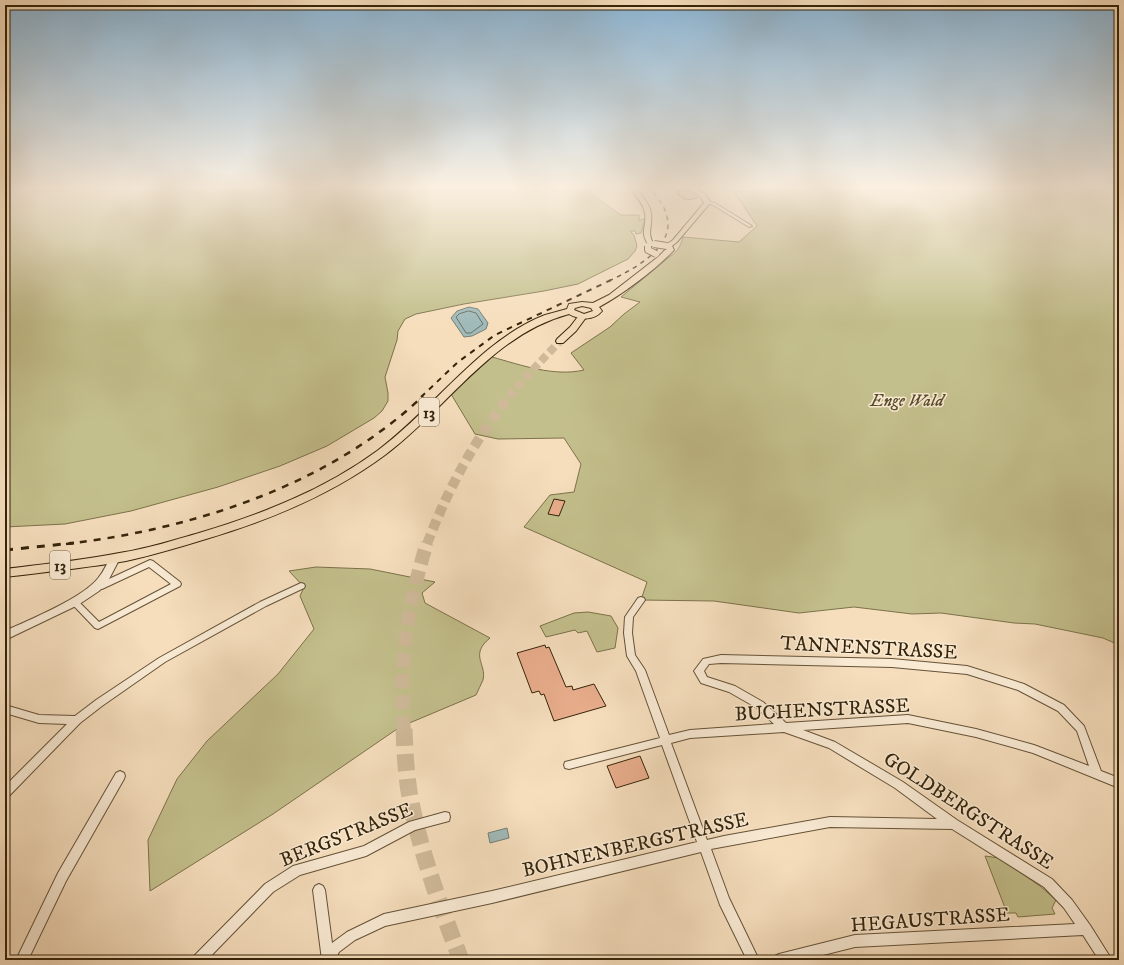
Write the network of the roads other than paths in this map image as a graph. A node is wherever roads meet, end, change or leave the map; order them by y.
1 (647, 233) edge
2 (681, 233) edge
3 (651, 245) junction
4 (669, 247) junction
5 (652, 266) junction
6 (612, 297) junction
7 (594, 306) junction
8 (570, 311) junction
9 (583, 320) junction
10 (560, 341) tunnel mouth
11 (114, 558) junction
12 (5, 573) edge
13 (301, 586) dead end
14 (96, 588) junction
15 (641, 600) dead end
16 (74, 602) junction
17 (5, 636) edge
18 (5, 709) edge
19 (77, 720) junction
20 (783, 727) junction
21 (666, 739) junction
22 (569, 765) dead end
23 (1098, 775) junction
24 (120, 776) dead end
25 (1119, 783) edge
26 (5, 793) edge
27 (445, 818) dead end
28 (953, 824) junction
29 (705, 846) junction
30 (319, 890) dead end
31 (1086, 928) junction
32 (22, 960) edge
33 (198, 960) edge
34 (328, 960) edge
35 (753, 960) edge
36 (779, 960) edge
37 (1106, 960) edge

1 - 3 main road
2 - 4 main road
3 - 4 main road, bridge
3 - 5 main road, 13, bridge
4 - 5 main road, 13
5 - 6 main road, 13
6 - 7 main road, 13
6 - 9 main road
7 - 8 main road, 13
7 - 9 main road, 13
8 - 9 main road
8 - 11 main road, 13
9 - 10 main road
11 - 12 main road, 13
11 - 14 street
13 - 19 street
14 - 16 street
14 - 16 street
15 - 21 street
16 - 17 street
18 - 19 street
19 - 26 street
20 - 21 street, BUCHENSTRASSE
20 - 23 street, BUCHENSTRASSE
20 - 23 street, TANNENSTRASSE
20 - 28 street, GOLDBERGSTRASSE
21 - 22 street, BUCHENSTRASSE
21 - 29 street
23 - 25 street, BUCHENSTRASSE
24 - 32 street
27 - 33 street, BERGSTRASSE
28 - 29 street, BOHNENBERGSTRASSE
28 - 31 street, GOLDBERGSTRASSE
29 - 34 street, BOHNENBERGSTRASSE
29 - 35 street
30 - 34 street
31 - 36 street, HEGAUSTRASSE
31 - 37 street, GOLDBERGSTRASSE

